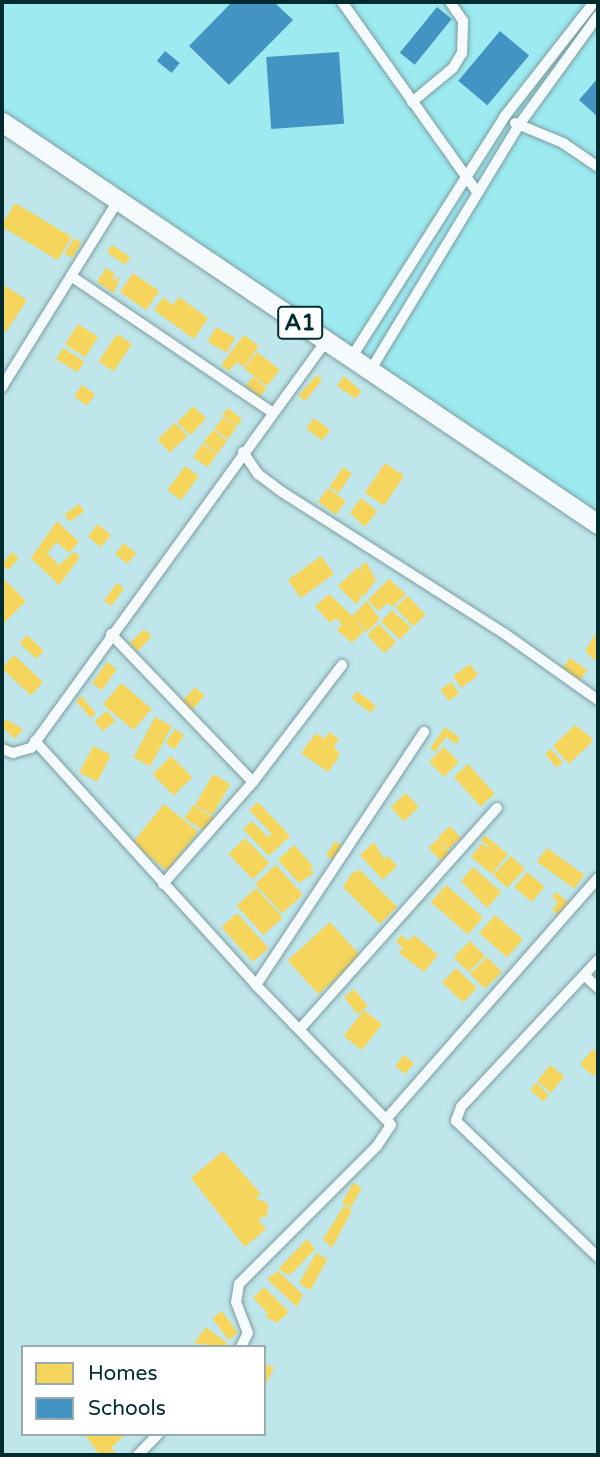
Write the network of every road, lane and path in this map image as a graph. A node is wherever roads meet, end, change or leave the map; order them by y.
1 (342, 2) edge
2 (450, 2) edge
3 (594, 2) edge
4 (598, 16) edge
5 (412, 102) junction
6 (505, 116) junction
7 (2, 122) edge
8 (519, 125) junction
9 (596, 161) edge
10 (465, 177) junction
11 (477, 192) junction
12 (118, 201) junction
13 (71, 276) junction
14 (326, 341) junction
15 (351, 358) junction
16 (370, 371) junction
17 (2, 387) edge
18 (273, 414) junction
19 (243, 452) junction
20 (598, 524) edge
21 (111, 634) junction
22 (342, 664) dead end
23 (598, 700) edge
24 (424, 732) dead end
25 (35, 741) junction
26 (2, 749) edge
27 (253, 782) junction
28 (497, 808) dead end
29 (598, 878) edge
30 (163, 884) junction
31 (598, 960) edge
32 (584, 975) junction
33 (256, 985) junction
34 (598, 988) edge
35 (300, 1030) junction
36 (387, 1117) junction
37 (598, 1257) edge
38 (242, 1345) edge
39 (156, 1436) edge
40 (138, 1455) edge

1 - 5 street
2 - 5 street
3 - 6 street
4 - 8 street
5 - 10 street
6 - 8 street
6 - 10 street
7 - 12 highway, A1
8 - 9 street
8 - 11 street
10 - 11 street
10 - 15 street
11 - 16 street
12 - 13 street
12 - 14 highway, A1
13 - 17 street
13 - 18 street
14 - 15 highway, A1
14 - 18 street
15 - 16 highway, A1
16 - 20 highway, A1
18 - 19 street
19 - 21 street
19 - 23 street
21 - 25 street
21 - 27 street
22 - 27 street
24 - 33 street
25 - 26 street
25 - 30 street
27 - 30 street
28 - 35 street
29 - 36 street
30 - 33 street
31 - 32 street
32 - 34 street
32 - 37 street
33 - 35 street
35 - 36 street
36 - 38 street
39 - 40 street

